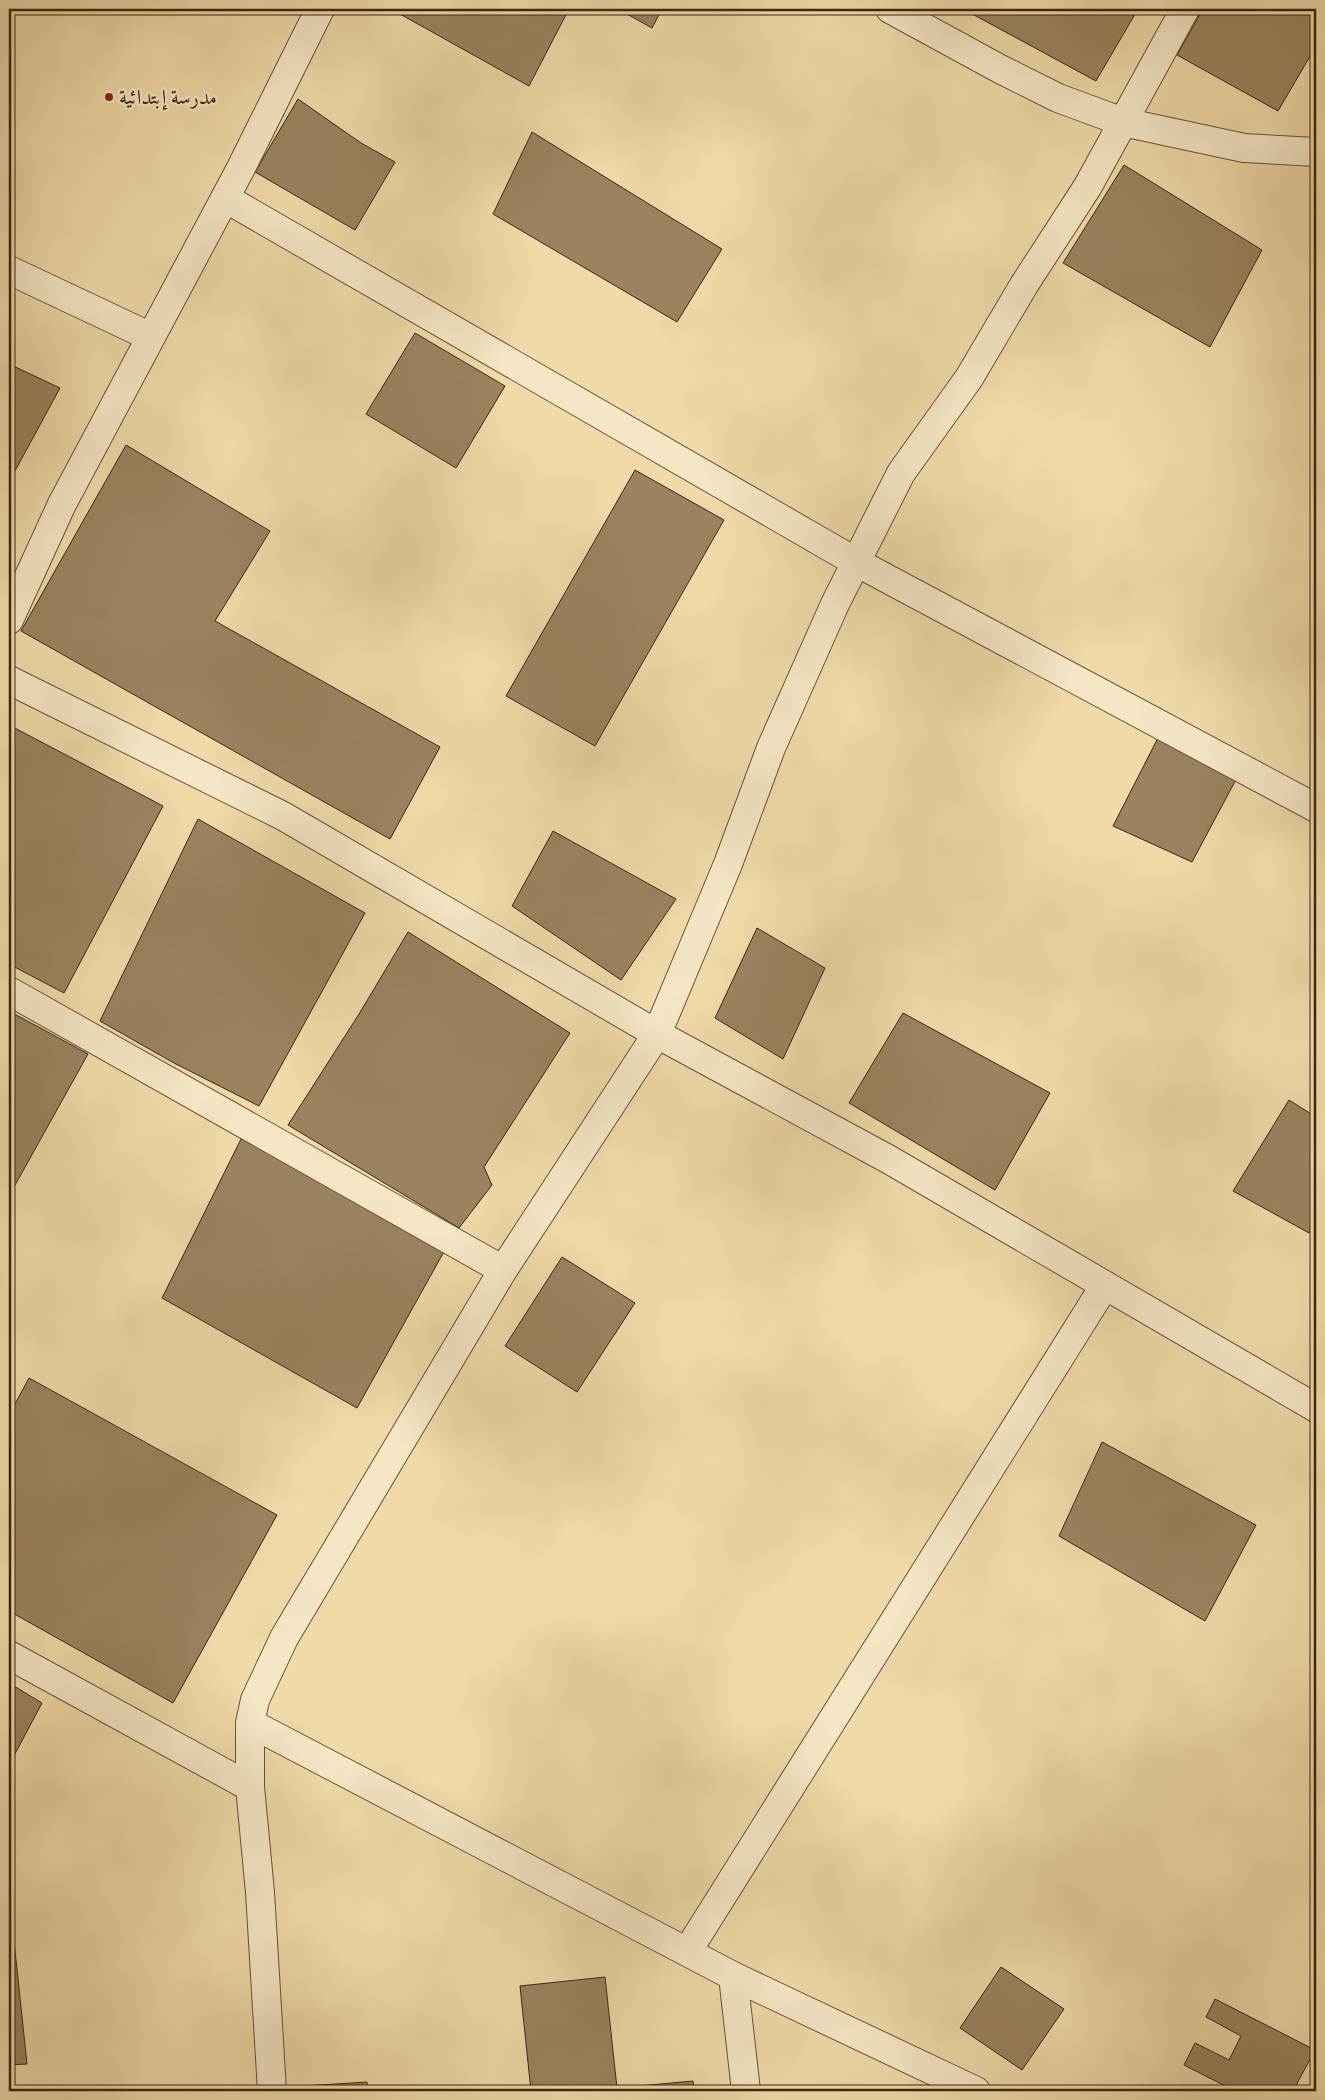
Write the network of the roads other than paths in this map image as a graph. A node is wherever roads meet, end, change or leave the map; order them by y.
1 (320, 9) edge
2 (890, 9) edge
3 (1185, 9) edge
4 (1123, 122) junction
5 (1316, 152) edge
6 (225, 198) junction
7 (9, 270) edge
8 (151, 337) junction
9 (856, 562) junction
10 (9, 620) edge
11 (9, 680) edge
12 (1316, 808) edge
13 (9, 991) edge
14 (657, 1034) junction
15 (503, 1270) junction
16 (1105, 1285) junction
17 (1316, 1408) edge
18 (9, 1655) edge
19 (250, 1723) junction
20 (250, 1786) junction
21 (686, 1952) junction
22 (733, 1976) junction
23 (272, 2091) edge
24 (746, 2091) edge
25 (976, 2091) edge

1 - 6 street
2 - 4 street
3 - 4 street
4 - 5 street
4 - 9 street
6 - 8 street
6 - 9 street
7 - 8 street
8 - 10 street
9 - 12 street
9 - 14 street
11 - 14 street
13 - 15 street
14 - 15 street
14 - 16 street
15 - 19 street
16 - 17 street
16 - 21 street
18 - 20 street
19 - 20 street
19 - 21 street
20 - 23 street
21 - 22 street
22 - 24 street
22 - 25 street

